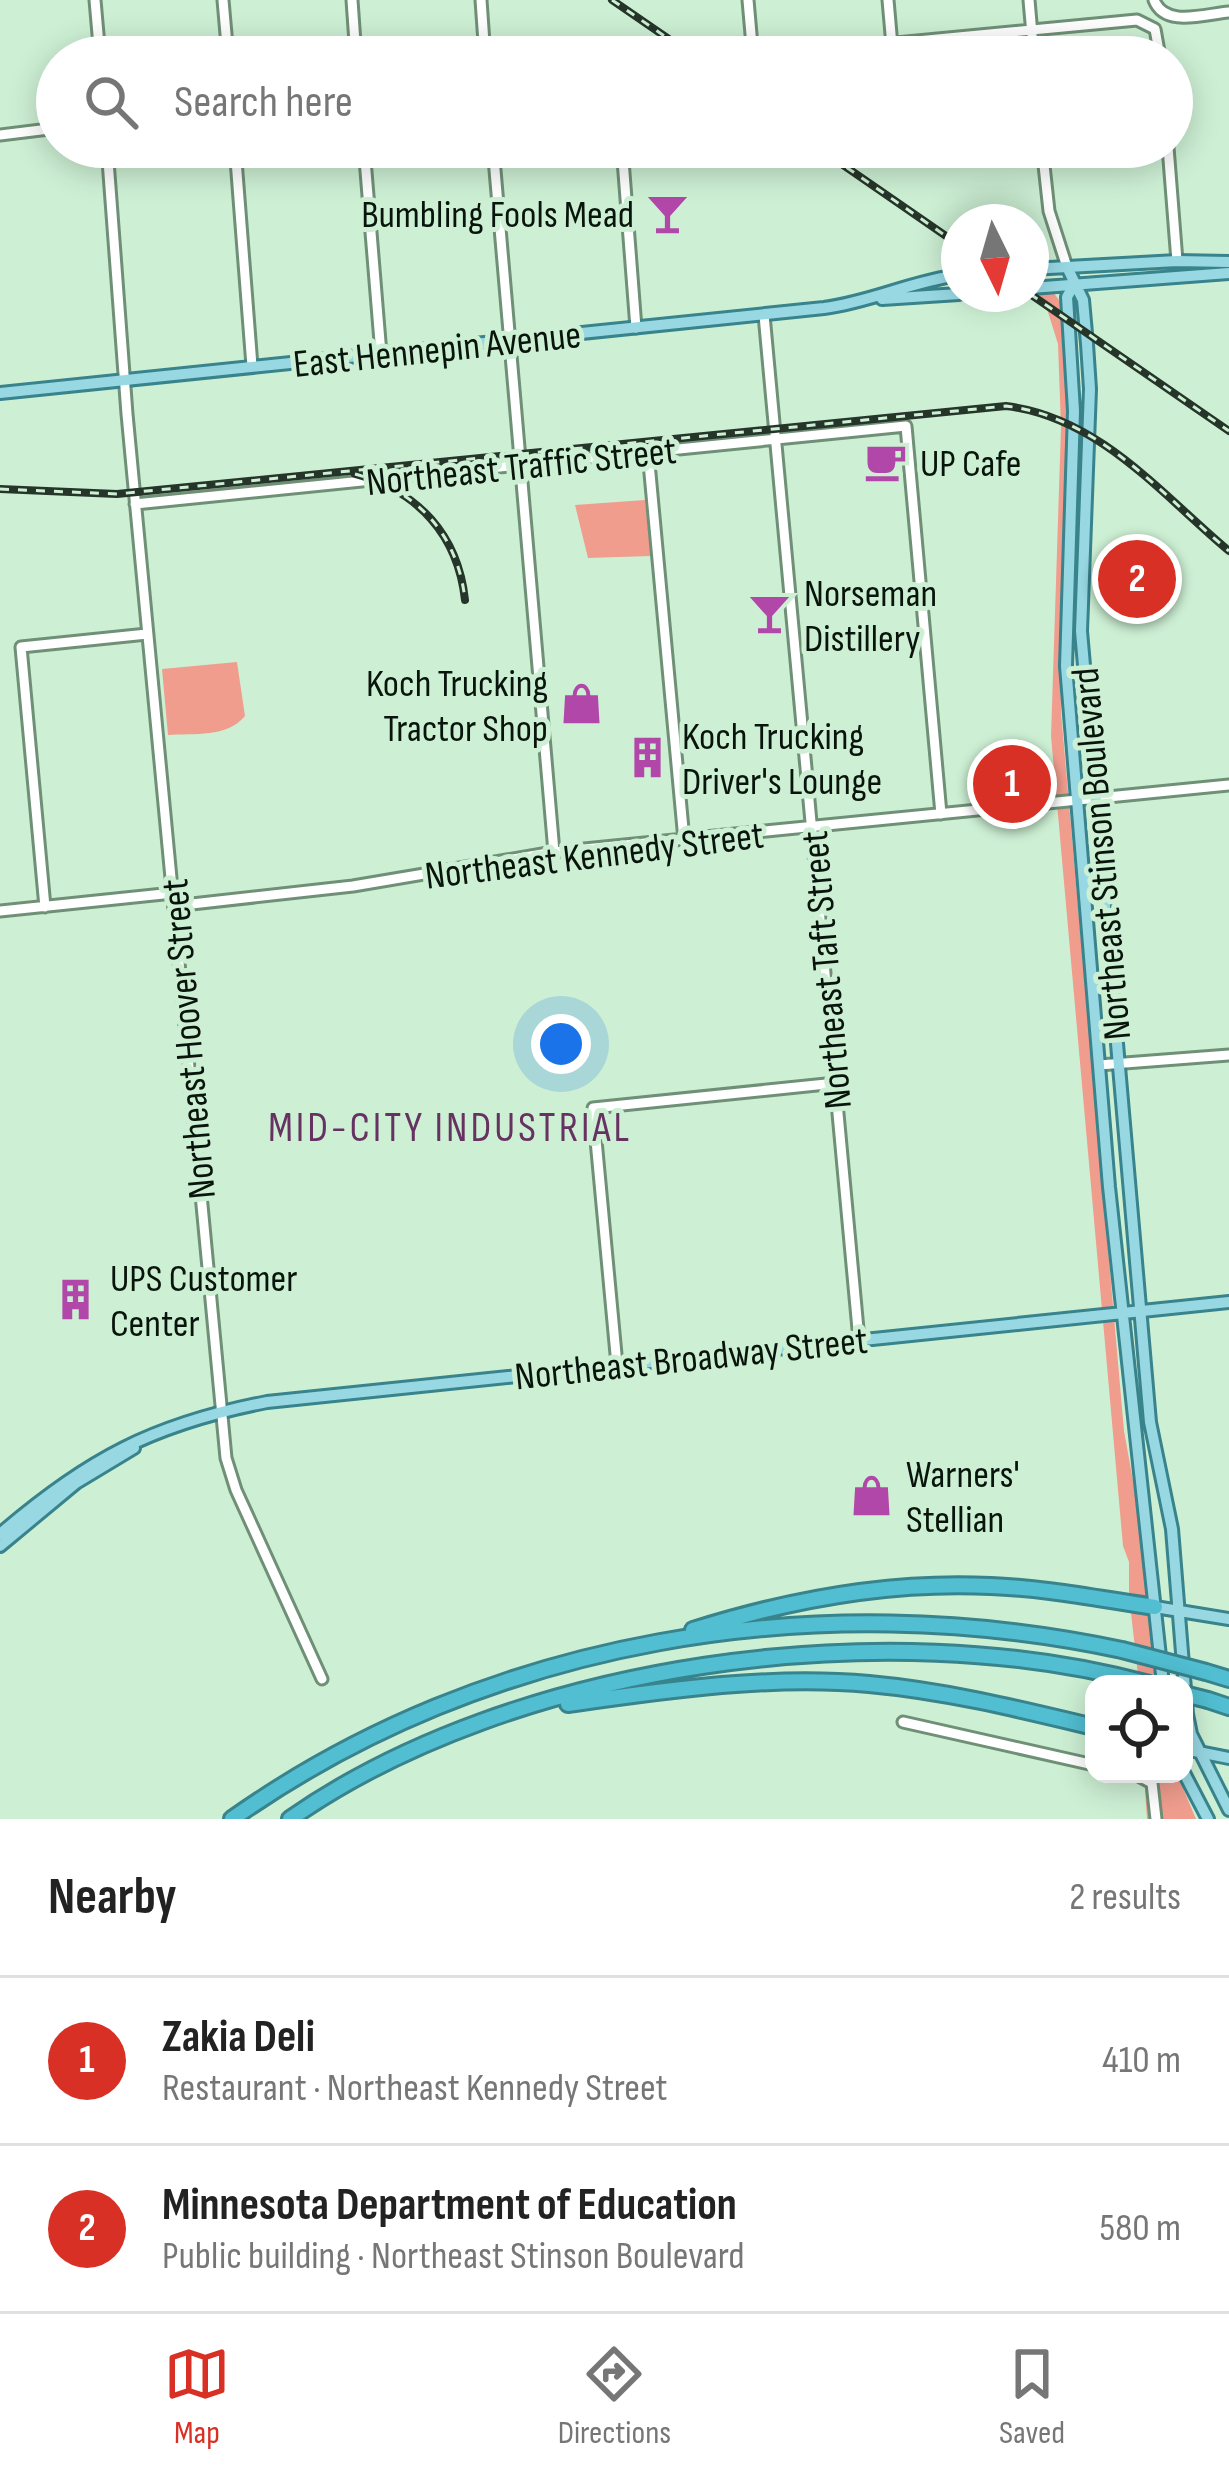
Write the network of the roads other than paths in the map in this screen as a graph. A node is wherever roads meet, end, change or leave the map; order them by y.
1 (95, 0) edge
2 (223, 0) edge
3 (352, 0) edge
4 (481, 0) edge
5 (748, 0) edge
6 (887, 0) edge
7 (1029, 0) edge
8 (1154, 0) edge
9 (1229, 12) edge
10 (1032, 29) junction
11 (98, 36) edge
12 (226, 36) edge
13 (355, 36) edge
14 (484, 36) edge
15 (750, 36) edge
16 (890, 36) edge
17 (966, 36) edge
18 (1032, 36) edge
19 (1157, 36) edge
20 (36, 130) edge
21 (0, 134) edge
22 (109, 168) edge
23 (237, 168) edge
24 (366, 168) edge
25 (495, 168) edge
26 (624, 168) edge
27 (1044, 168) edge
28 (1170, 168) edge
29 (1177, 261) junction
30 (1229, 262) edge
31 (1067, 267) junction
32 (1049, 268) edge
33 (1229, 273) edge
34 (941, 278) edge
35 (1074, 285) junction
36 (1049, 287) edge
37 (941, 295) edge
38 (873, 299) junction
39 (764, 315) junction
40 (636, 328) junction
41 (509, 341) junction
42 (381, 354) junction
43 (252, 366) junction
44 (124, 380) junction
45 (0, 393) edge
46 (777, 439) junction
47 (648, 452) junction
48 (520, 465) junction
49 (135, 504) junction
50 (147, 634) junction
51 (1229, 785) edge
52 (1094, 798) junction
53 (1078, 800) junction
54 (941, 814) junction
55 (813, 827) junction
56 (684, 840) junction
57 (554, 852) junction
58 (174, 900) junction
59 (45, 907) junction
60 (0, 911) edge
61 (1229, 1055) edge
62 (1118, 1063) junction
63 (1099, 1064) junction
64 (836, 1083) junction
65 (1229, 1302) edge
66 (1139, 1310) junction
67 (1122, 1312) junction
68 (859, 1340) junction
69 (617, 1365) junction
70 (222, 1411) junction
71 (157, 1433) junction
72 (0, 1534) edge
73 (0, 1546) edge
74 (1155, 1607) junction
75 (1180, 1610) junction
76 (1229, 1619) edge
77 (654, 1642) junction
78 (1103, 1675) edge
79 (1162, 1675) edge
80 (322, 1678) dead end
81 (1229, 1678) edge
82 (1193, 1696) edge
83 (1229, 1706) edge
84 (510, 1715) junction
85 (903, 1722) dead end
86 (1085, 1725) edge
87 (1193, 1750) edge
88 (1199, 1752) junction
89 (1229, 1758) edge
90 (1085, 1763) edge
91 (1229, 1778) edge
92 (1152, 1783) edge
93 (1189, 1783) edge
94 (1228, 1808) edge
95 (232, 1819) edge
96 (291, 1819) edge
97 (1156, 1819) edge
98 (1208, 1819) edge

1 - 11 street
2 - 12 street
3 - 13 street
4 - 14 street
5 - 15 street
6 - 16 street
7 - 10 street
8 - 9 street
10 - 17 street
10 - 18 street
10 - 19 street
20 - 21 street
22 - 44 street, Northeast Hoover Street
23 - 43 street
24 - 42 street
25 - 41 street
26 - 40 street
27 - 31 street
28 - 29 street
29 - 30 main road
29 - 31 main road
31 - 32 main road
31 - 35 main road
33 - 35 main road
34 - 38 main road, East Hennepin Avenue
35 - 36 main road
35 - 52 main road, Northeast Stinson Boulevard
35 - 53 main road, Northeast Stinson Boulevard
37 - 38 main road, East Hennepin Avenue
38 - 39 main road, East Hennepin Avenue
39 - 40 main road, East Hennepin Avenue
39 - 46 street, Northeast Taft Street
40 - 41 main road, East Hennepin Avenue
41 - 42 main road, East Hennepin Avenue
41 - 48 street
42 - 43 main road, East Hennepin Avenue
43 - 44 main road, East Hennepin Avenue
44 - 45 main road, East Hennepin Avenue
44 - 49 street, Northeast Hoover Street
46 - 47 street, Northeast Traffic Street
46 - 54 street, Northeast Traffic Street
46 - 55 street, Northeast Taft Street
47 - 48 street, Northeast Traffic Street
47 - 56 street
48 - 49 street, Northeast Traffic Street
48 - 57 street
49 - 50 street, Northeast Hoover Street
50 - 58 street, Northeast Hoover Street
50 - 59 street
51 - 52 street, Northeast Kennedy Street
52 - 53 street, Northeast Kennedy Street
52 - 62 main road, Northeast Stinson Boulevard
53 - 54 street, Northeast Kennedy Street
53 - 63 main road, Northeast Stinson Boulevard
54 - 55 street, Northeast Kennedy Street
55 - 56 street, Northeast Kennedy Street
55 - 64 street, Northeast Taft Street
56 - 57 street, Northeast Kennedy Street
57 - 58 street, Northeast Kennedy Street
58 - 59 street, Northeast Kennedy Street
58 - 70 street, Northeast Hoover Street
59 - 60 street, Northeast Kennedy Street
61 - 62 street
62 - 63 street
62 - 66 main road, Northeast Stinson Boulevard
63 - 67 main road, Northeast Stinson Boulevard
64 - 68 street, Northeast Taft Street
64 - 69 street
65 - 66 main road, Northeast Broadway Street
66 - 67 main road, Northeast Broadway Street
66 - 75 main road, Northeast Stinson Boulevard
67 - 68 main road, Northeast Broadway Street
67 - 74 main road, Northeast Stinson Boulevard
68 - 69 main road, Northeast Broadway Street
69 - 70 main road, Northeast Broadway Street
70 - 71 main road, Northeast Broadway Street
70 - 80 street, Northeast Hoover Street
71 - 72 main road, Northeast Broadway Street
71 - 73 main road, Northeast Broadway Street
74 - 75 main road
74 - 77 highway
74 - 79 main road, Northeast Stinson Boulevard
75 - 76 main road
75 - 88 main road, Northeast Stinson Boulevard
77 - 81 highway, bridge
77 - 95 highway
78 - 84 highway
82 - 83 highway, bridge
84 - 86 highway
84 - 96 highway
85 - 90 street
87 - 88 main road
88 - 89 main road
88 - 94 main road, Northeast Stinson Boulevard
91 - 94 main road
92 - 97 street
93 - 98 main road

